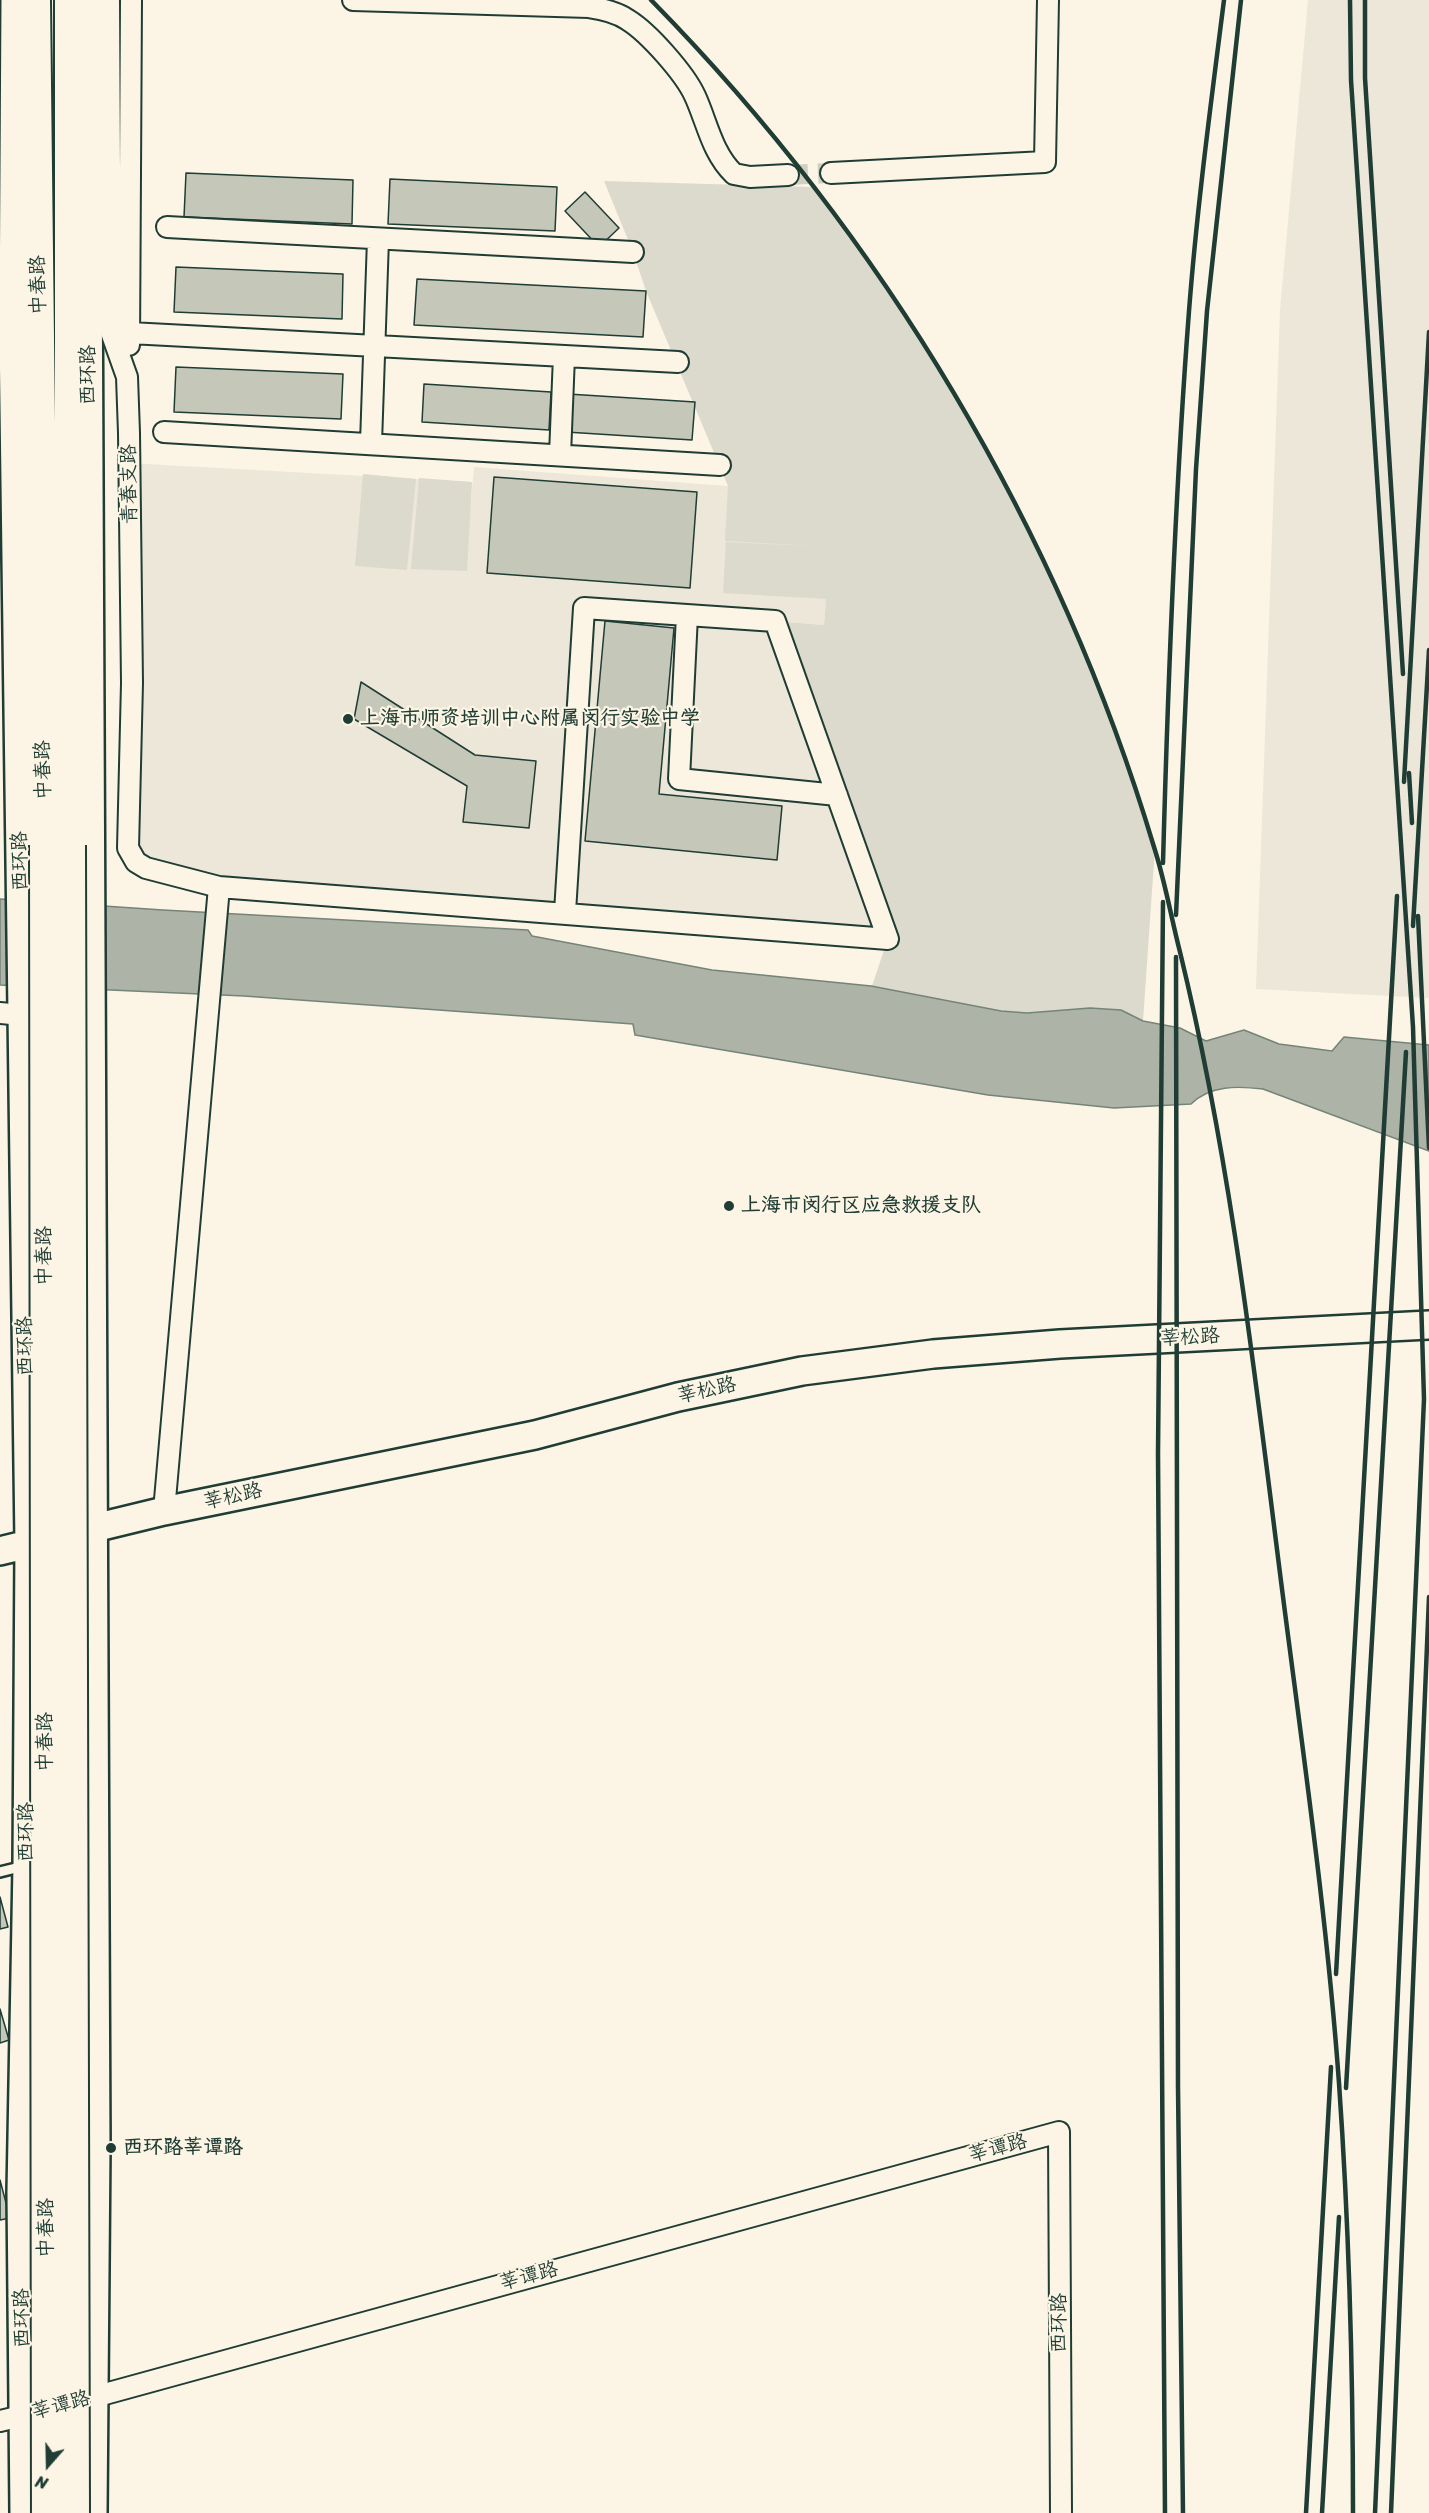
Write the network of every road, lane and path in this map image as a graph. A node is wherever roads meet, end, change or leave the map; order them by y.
1 (15, 0) edge
2 (35, 0) edge
3 (70, 0) edge
4 (87, 0) edge
5 (109, 0) edge
6 (131, 0) edge
7 (352, 0) edge
8 (1048, 0) edge
9 (831, 173) tunnel mouth
10 (788, 176) tunnel mouth
11 (167, 227) dead end
12 (378, 239) junction
13 (633, 252) dead end
14 (121, 333) junction
15 (374, 346) junction
16 (564, 356) junction
17 (678, 362) dead end
18 (164, 432) dead end
19 (7, 441) edge
20 (371, 443) junction
21 (560, 455) junction
22 (720, 465) dead end
23 (687, 615) junction
24 (837, 795) junction
25 (58, 845) junction
26 (218, 896) junction
27 (565, 912) junction
28 (15, 1010) edge
29 (1429, 1325) edge
30 (164, 1511) junction
31 (94, 1527) junction
32 (29, 1544) junction
33 (0, 1551) edge
34 (27, 1865) junction
35 (0, 1872) edge
36 (1059, 2132) joint
37 (93, 2397) junction
38 (12, 2418) edge
39 (24, 2513) edge
40 (47, 2513) edge
41 (74, 2513) edge
42 (93, 2513) edge
43 (1062, 2513) edge

1 - 19 main road, 西环路
2 - 25 main road, 中春路
3 - 25 main road, 中春路
4 - 31 main road, 西环路
5 - 14 street, 青春支路
6 - 14 street
7 - 10 street
8 - 9 street
11 - 12 street
12 - 13 street
12 - 15 street
14 - 15 street
14 - 26 street, 青春支路
15 - 16 street
15 - 20 street
16 - 17 street
16 - 21 street
18 - 20 street
19 - 28 main road, 西环路
20 - 21 street
21 - 22 street
23 - 24 street
23 - 24 street
23 - 27 street
24 - 27 street, 青春支路
25 - 40 main road, 中春路, bridge
25 - 41 main road, 中春路, bridge
26 - 27 street, 青春支路
26 - 30 street
28 - 32 main road, 西环路
29 - 30 main road, 莘松路
30 - 31 main road, 莘松路
31 - 32 main road, 莘松路
31 - 37 main road, 西环路
32 - 33 main road, 莘松路
32 - 34 main road, 西环路
34 - 35 lane
34 - 38 main road, 西环路
36 - 37 street, 莘谭路
36 - 43 street, 西环路
37 - 38 street, 莘谭路
37 - 42 main road, 西环路
38 - 39 main road, 西环路

